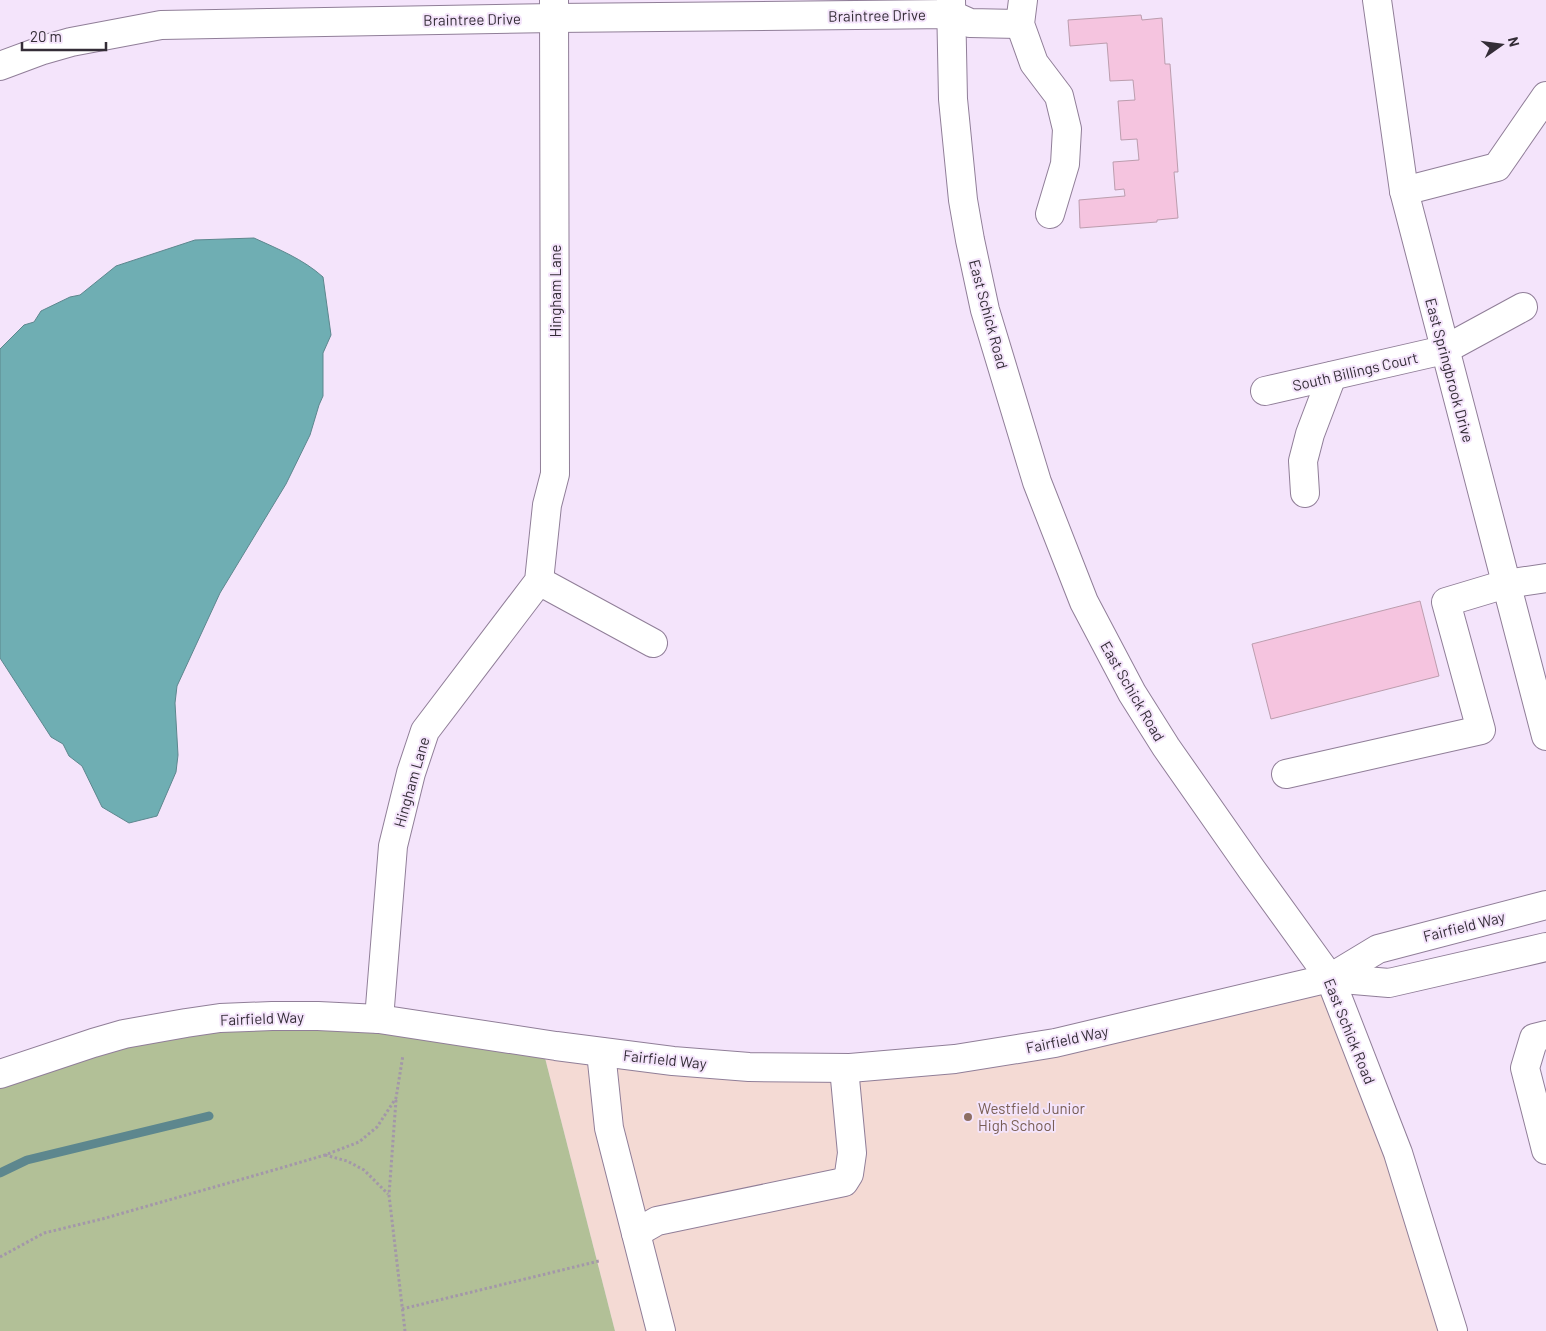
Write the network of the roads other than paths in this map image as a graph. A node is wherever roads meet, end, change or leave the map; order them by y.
1 (1377, 0) edge
2 (951, 7) edge
3 (555, 9) edge
4 (1022, 12) edge
5 (0, 66) edge
6 (1546, 96) edge
7 (1404, 191) junction
8 (1050, 214) dead end
9 (1523, 307) dead end
10 (1444, 350) junction
11 (1332, 376) junction
12 (1265, 392) dead end
13 (1305, 493) dead end
14 (1546, 578) edge
15 (539, 581) junction
16 (1506, 584) junction
17 (653, 644) dead end
18 (1546, 736) edge
19 (1286, 774) dead end
20 (1546, 905) edge
21 (1546, 947) edge
22 (1330, 978) junction
23 (379, 1019) junction
24 (1546, 1035) edge
25 (601, 1052) junction
26 (844, 1068) junction
27 (0, 1074) edge
28 (1546, 1150) edge
29 (636, 1233) junction
30 (661, 1331) edge
31 (1453, 1331) edge

1 - 7 street, East Springbrook Drive
2 - 3 street, Braintree Drive
2 - 4 street
2 - 22 street, East Schick Road
3 - 5 street, Braintree Drive
3 - 15 street, Hingham Lane
4 - 8 street
6 - 7 street
7 - 10 street, East Springbrook Drive
9 - 10 street, South Billings Court
10 - 11 street, South Billings Court
10 - 16 street, East Springbrook Drive
11 - 12 street, South Billings Court
11 - 13 street
14 - 16 street
15 - 17 street
15 - 23 street, Hingham Lane
16 - 18 street, East Springbrook Drive
16 - 19 street
20 - 22 street, Fairfield Way
21 - 22 street, Fairfield Way
22 - 26 street, Fairfield Way
22 - 31 street, East Schick Road
23 - 25 street, Fairfield Way
23 - 27 street, Fairfield Way
24 - 28 street
25 - 26 street, Fairfield Way
25 - 29 street
26 - 29 street
29 - 30 street

